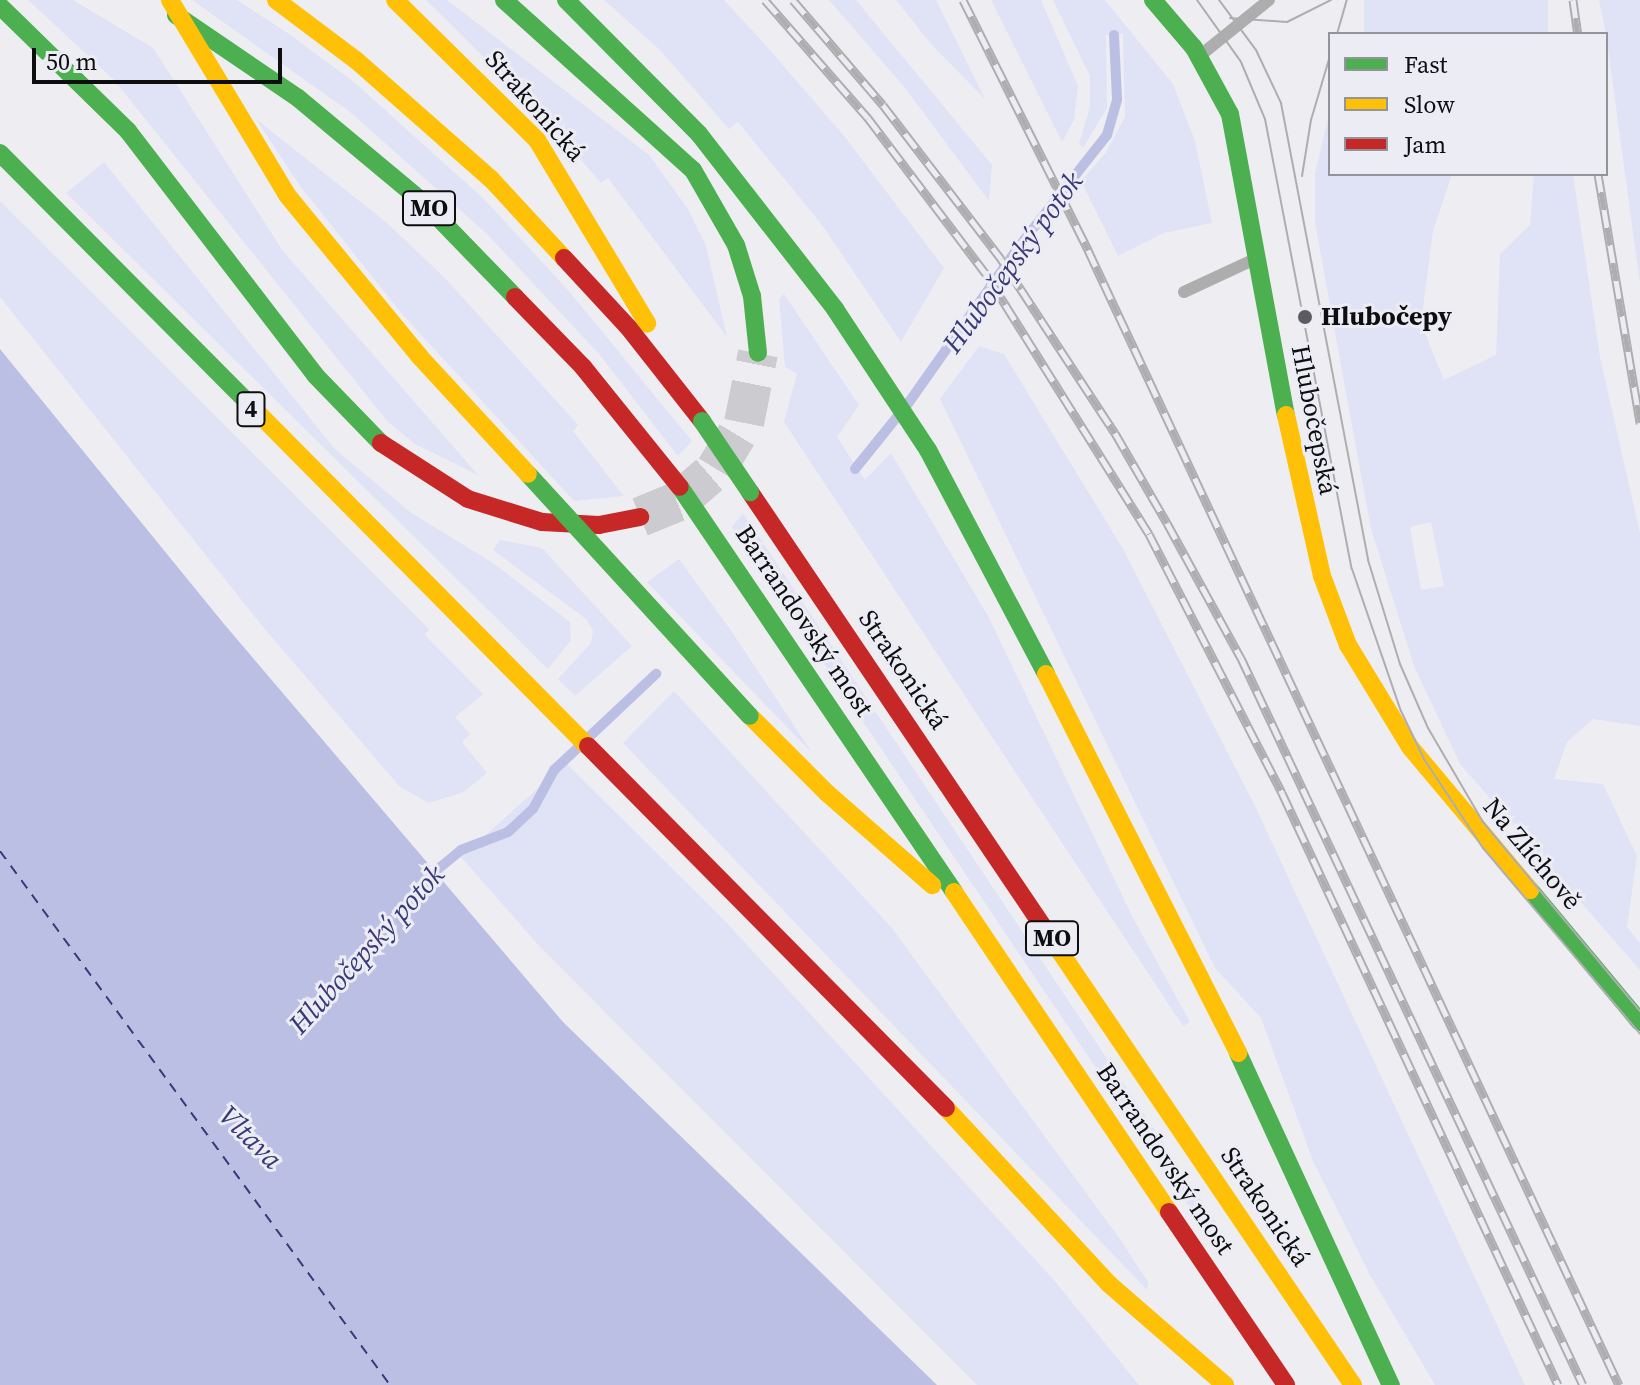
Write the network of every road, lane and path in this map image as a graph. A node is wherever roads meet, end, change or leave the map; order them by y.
1 (152, 0) edge
2 (170, 0) edge
3 (276, 0) edge
4 (395, 0) edge
5 (504, 0) edge
6 (550, 0) edge
7 (566, 0) edge
8 (1153, 0) edge
9 (1269, 0) edge
10 (0, 6) edge
11 (1200, 56) junction
12 (0, 153) edge
13 (693, 170) junction
14 (1258, 258) junction
15 (1184, 292) dead end
16 (758, 353) tunnel mouth
17 (702, 421) junction
18 (640, 517) tunnel mouth
19 (1388, 717) joint
20 (971, 920) junction
21 (1640, 1022) edge
22 (1225, 1385) edge
23 (1286, 1385) edge
24 (1353, 1385) edge
25 (1391, 1385) edge

1 - 20 main road, Barrandovský most / MO
2 - 20 main road, bridge
3 - 17 main road, MO
4 - 17 main road, Strakonická
5 - 13 main road
6 - 13 main road
7 - 25 main road
8 - 11 main road, Hlubočepská
9 - 11 lane
10 - 18 main road
11 - 14 main road, Hlubočepská
12 - 22 main road, 4
13 - 16 main road
14 - 15 lane
14 - 19 main road, Hlubočepská
17 - 24 main road, Strakonická / MO, bridge
19 - 21 main road, Na Zlíchově
20 - 23 main road, Barrandovský most / MO

